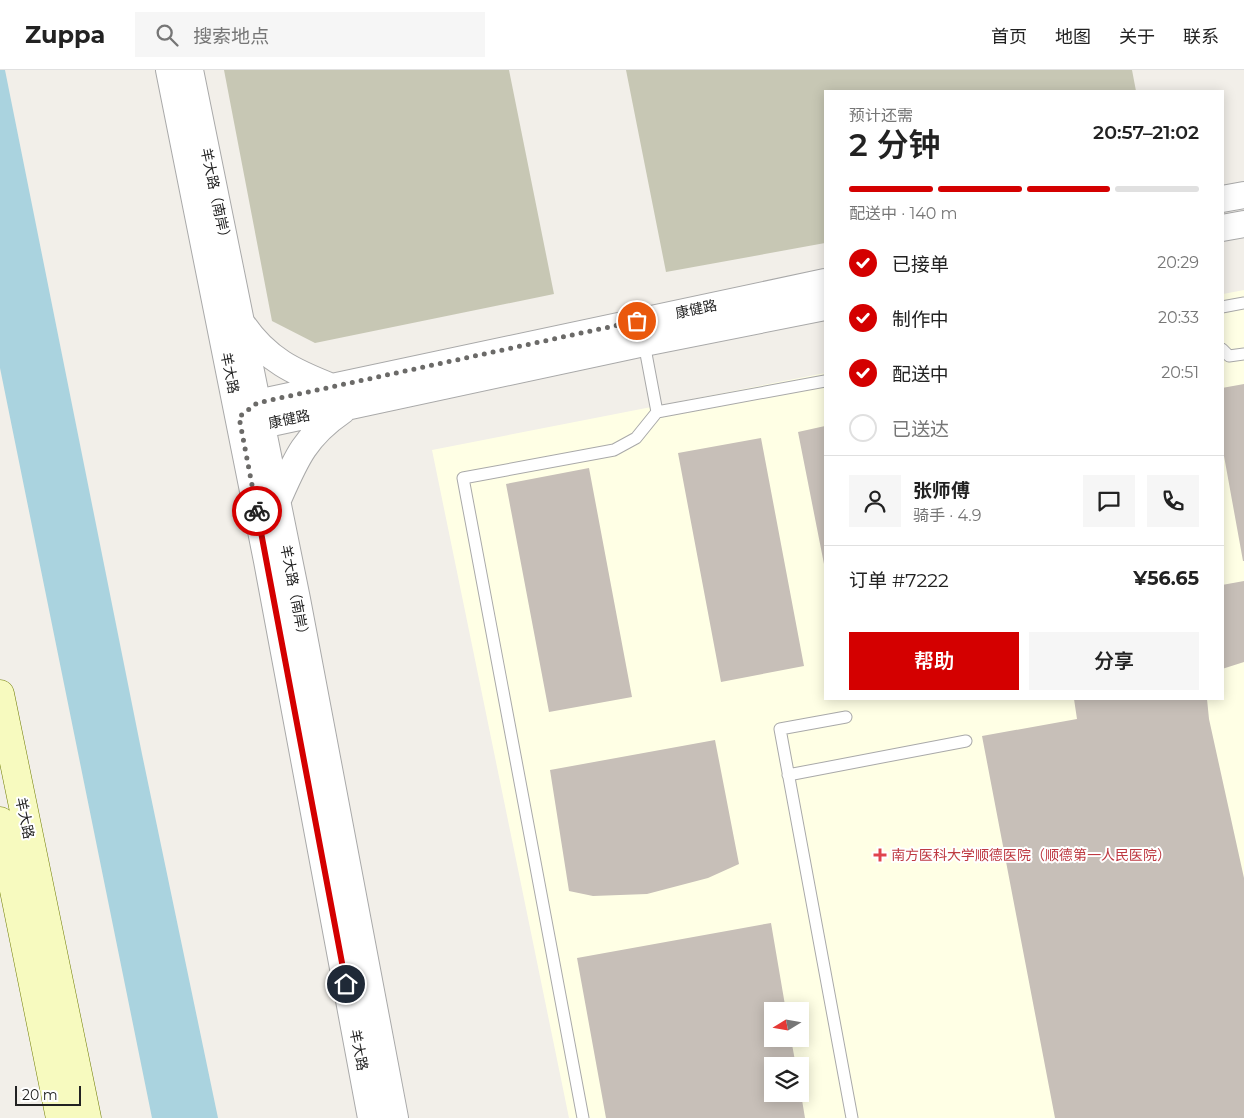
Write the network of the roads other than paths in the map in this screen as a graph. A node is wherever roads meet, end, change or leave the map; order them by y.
1 (169, 70) edge
2 (190, 70) edge
3 (1244, 195) edge
4 (1224, 199) edge
5 (1244, 224) edge
6 (1224, 228) edge
7 (824, 282) edge
8 (1244, 303) edge
9 (824, 307) edge
10 (1224, 307) edge
11 (241, 322) junction
12 (644, 343) junction
13 (1224, 351) edge
14 (1244, 354) edge
15 (824, 381) edge
16 (332, 387) junction
17 (351, 406) junction
18 (657, 412) junction
19 (253, 415) junction
20 (277, 502) junction
21 (0, 694) edge
22 (846, 718) dead end
23 (966, 741) dead end
24 (788, 775) junction
25 (0, 821) edge
26 (60, 1118) edge
27 (87, 1118) edge
28 (371, 1118) edge
29 (395, 1118) edge
30 (582, 1118) edge
31 (852, 1118) edge

1 - 19 street, 羊大路
2 - 11 street, 羊大路（南岸）
3 - 4 street
5 - 6 street
7 - 16 street, 康健路
8 - 10 lane
9 - 12 street, 康健路
11 - 16 street
11 - 19 street, 羊大路（南岸）
12 - 17 street, 康健路
12 - 18 lane
13 - 14 lane
15 - 18 lane
16 - 19 street, 康健路
17 - 19 street, 康健路
17 - 20 street, 康健路
18 - 30 lane
19 - 20 street, 羊大路（南岸）
19 - 28 street, 羊大路
20 - 29 street, 羊大路（南岸）
21 - 27 main road, 羊大路
22 - 24 lane
23 - 24 lane
24 - 31 lane
25 - 26 main road, 羊大路

